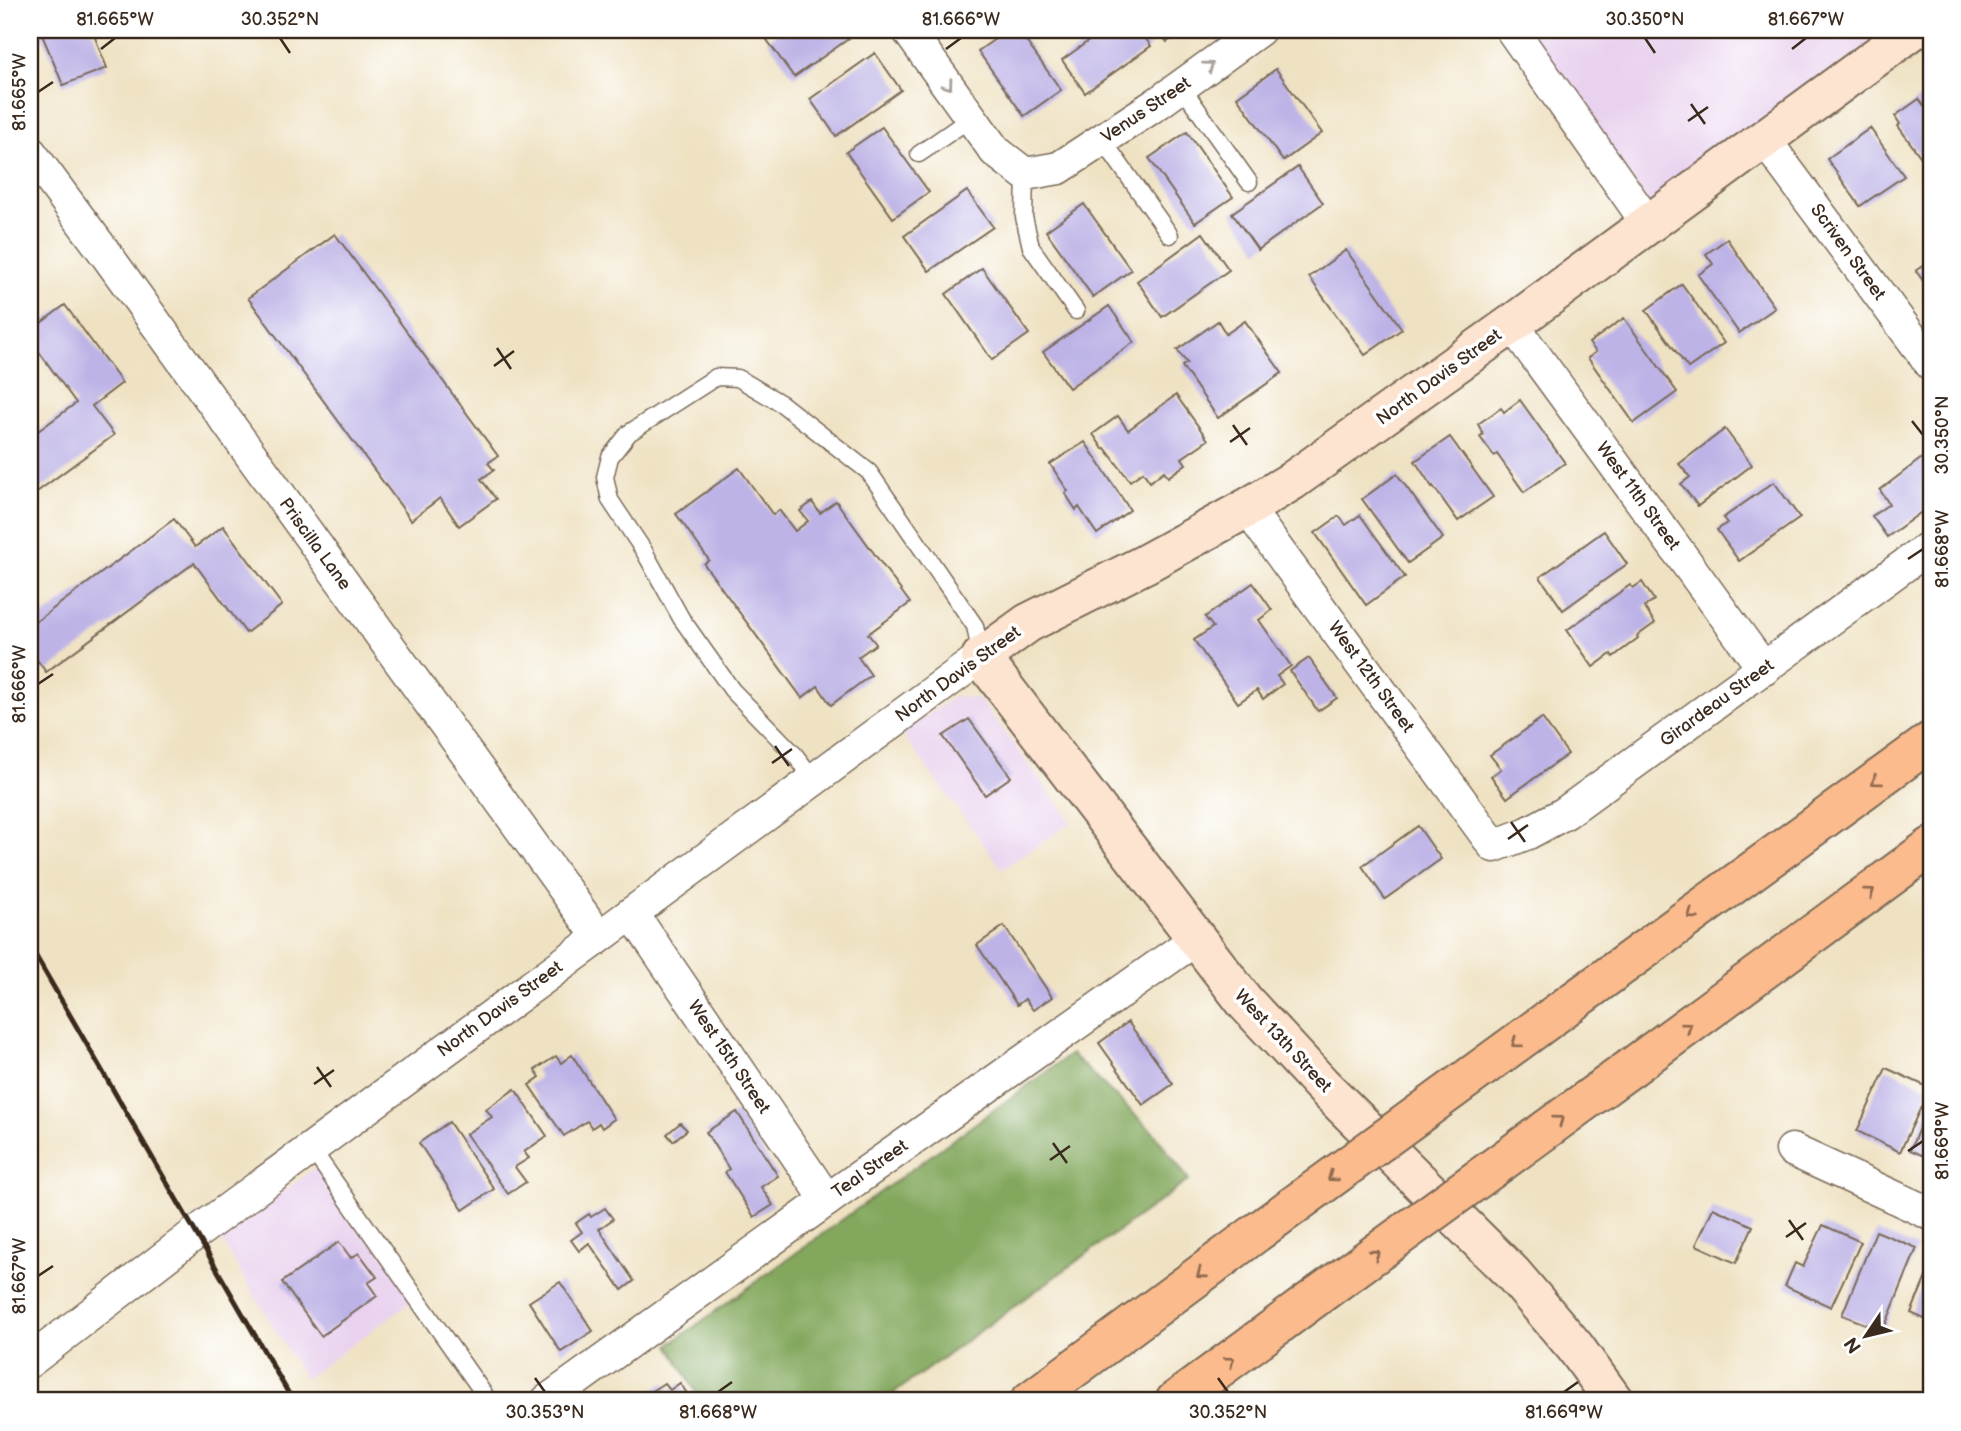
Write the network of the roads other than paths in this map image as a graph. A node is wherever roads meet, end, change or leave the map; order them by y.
1 (908, 30) edge
2 (1259, 30) edge
3 (1512, 30) edge
4 (1913, 30) edge
5 (1181, 86) junction
6 (971, 118) junction
7 (1102, 139) junction
8 (1764, 139) junction
9 (30, 152) edge
10 (919, 154) dead end
11 (1026, 174) junction
12 (1249, 182) dead end
13 (1648, 224) junction
14 (1170, 235) dead end
15 (1076, 311) dead end
16 (1512, 324) junction
17 (1931, 364) edge
18 (1247, 508) junction
19 (1931, 546) edge
20 (981, 657) junction
21 (1764, 668) junction
22 (1931, 741) edge
23 (814, 780) junction
24 (1494, 846) joint
25 (1931, 847) edge
26 (632, 913) junction
27 (599, 937) junction
28 (1196, 939) junction
29 (312, 1148) junction
30 (1792, 1150) dead end
31 (827, 1200) junction
32 (1931, 1214) edge
33 (30, 1361) edge
34 (489, 1401) edge
35 (547, 1401) edge
36 (1030, 1401) edge
37 (1175, 1401) edge
38 (1614, 1401) edge

1 -> 6 street
5 -> 2 street, Venus Street
3 - 13 street
4 - 8 street, North Davis Street
5 - 7 street, Venus Street
5 - 12 lane
6 - 10 lane
6 - 11 street
7 - 11 street, Venus Street
7 - 14 lane
8 - 13 street, North Davis Street
8 - 17 street, Scriven Street
9 - 27 street, Priscilla Lane
11 - 15 lane
13 - 16 street, North Davis Street
16 - 18 street, North Davis Street
16 - 21 street, West 11th Street
18 - 20 street, North Davis Street
18 - 24 street, West 12th Street
19 - 21 street, Girardeau Street
20 - 23 street, North Davis Street
20 - 23 lane
20 - 28 street, West 13th Street
21 - 24 street, Girardeau Street
22 -> 36 highway, bridge
23 - 26 street, North Davis Street
37 -> 25 highway, bridge
26 - 27 street, North Davis Street
26 - 31 street, West 15th Street
27 - 29 street, North Davis Street
28 - 31 street, Teal Street
28 - 38 street, West 13th Street
29 - 33 street, North Davis Street
29 - 34 lane
30 - 32 street
31 - 35 street, Teal Street

